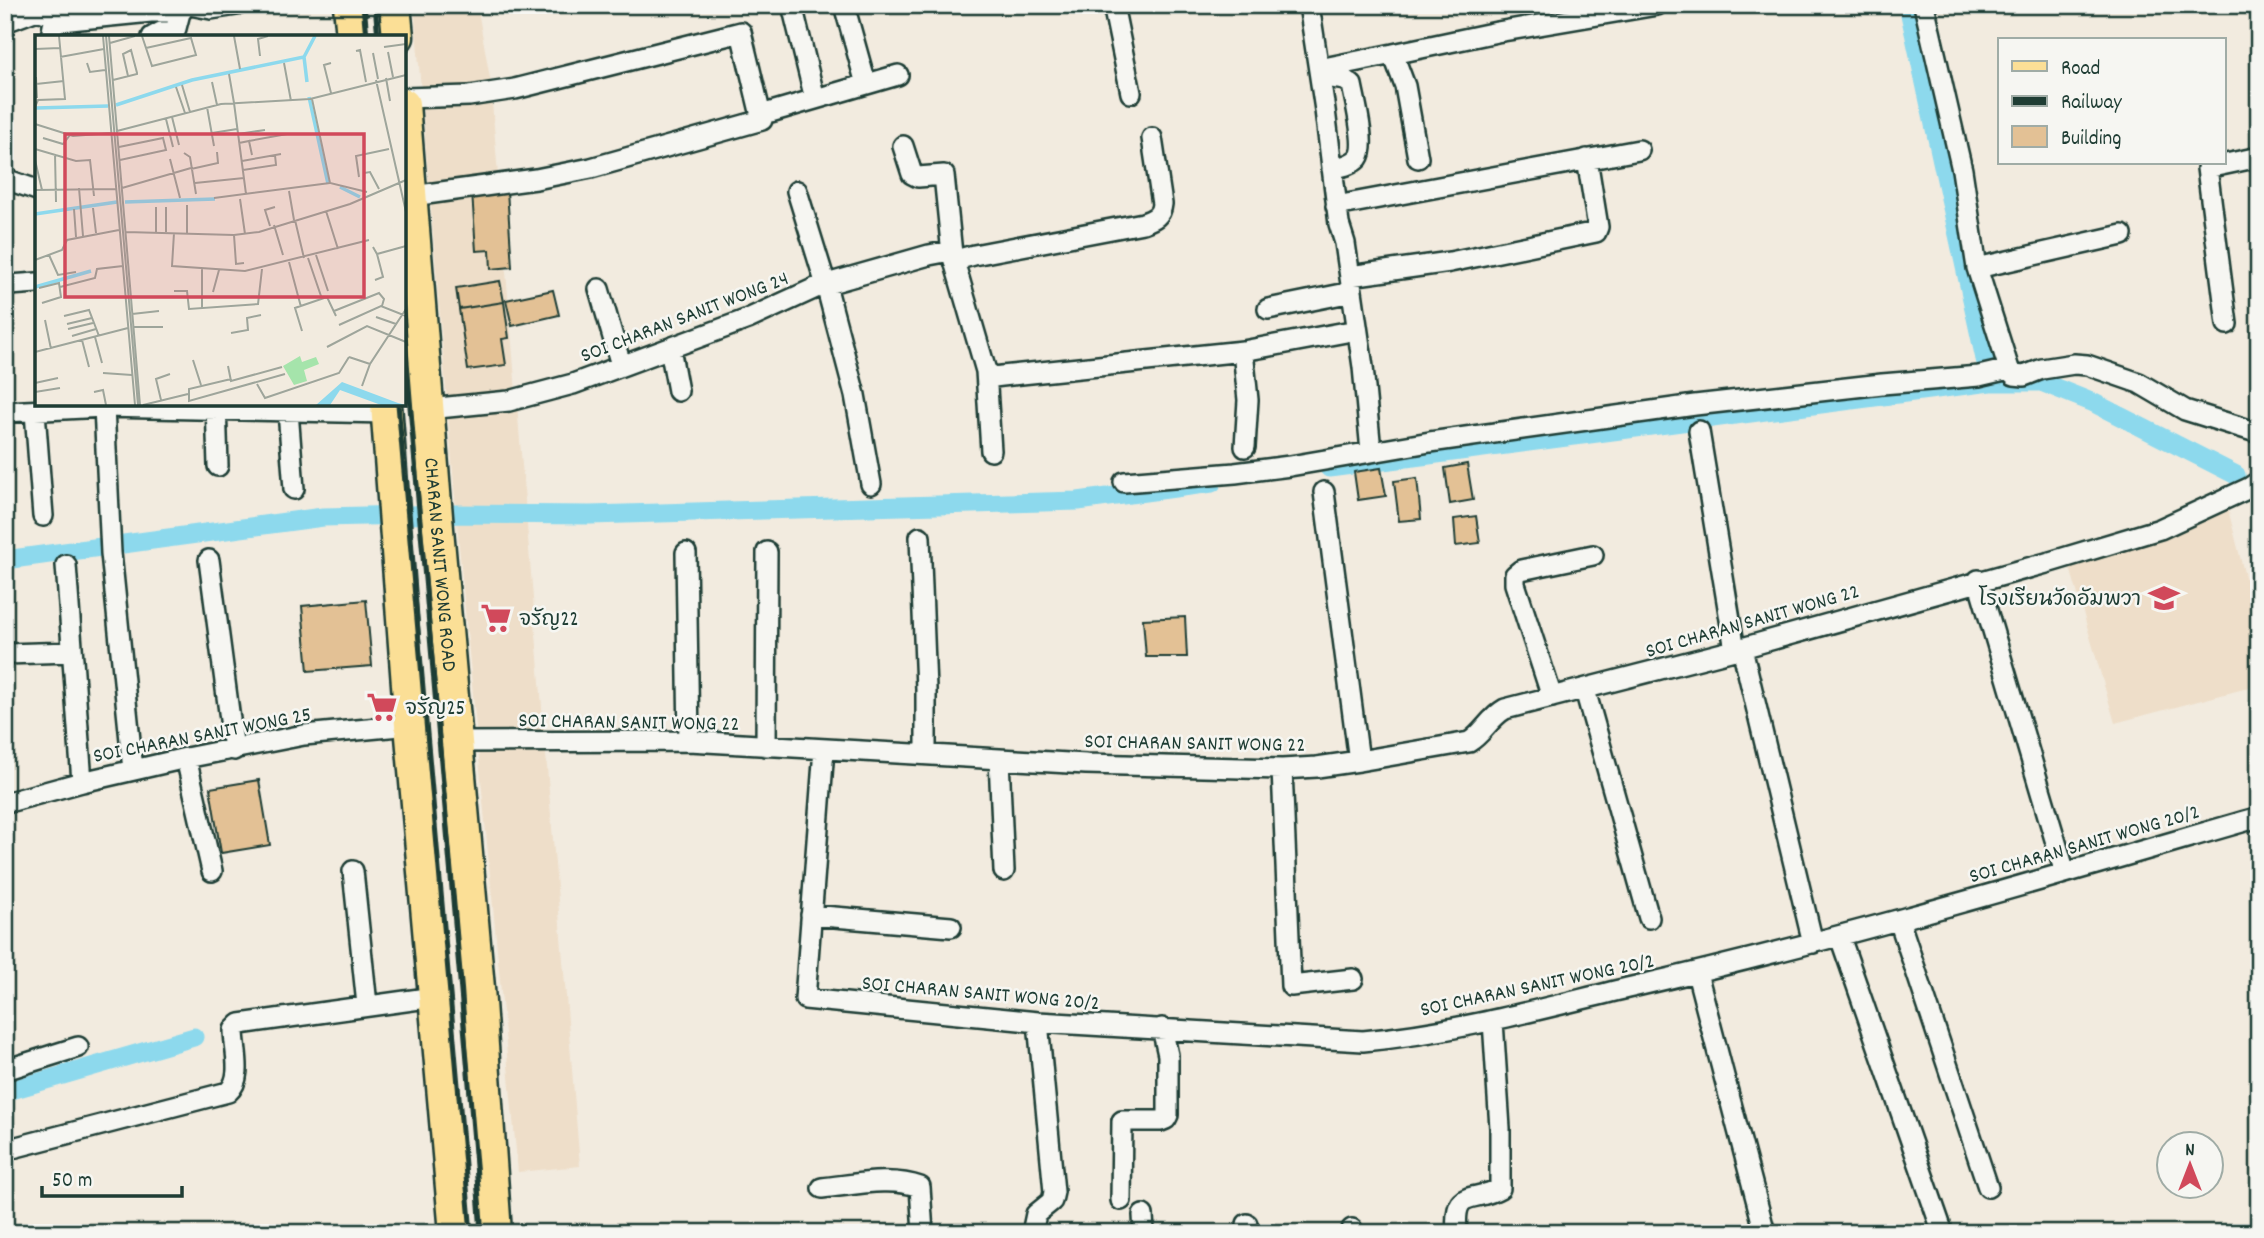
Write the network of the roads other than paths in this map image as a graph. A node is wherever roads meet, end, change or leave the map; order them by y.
1 (110, 5) edge
2 (237, 5) edge
3 (349, 5) edge
4 (395, 5) edge
5 (792, 5) edge
6 (844, 5) edge
7 (1114, 5) edge
8 (1309, 5) edge
9 (1657, 5) edge
10 (1924, 5) edge
11 (33, 8) edge
12 (184, 8) edge
13 (5, 22) edge
14 (51, 35) edge
15 (156, 35) edge
16 (352, 35) edge
17 (398, 35) edge
18 (1394, 54) junction
19 (1319, 73) junction
20 (898, 75) dead end
21 (866, 84) junction
22 (1131, 93) dead end
23 (406, 98) edge
24 (816, 99) junction
25 (771, 112) dead end
26 (406, 127) edge
27 (1152, 138) dead end
28 (903, 146) dead end
29 (1639, 150) dead end
30 (2259, 157) edge
31 (1418, 158) dead end
32 (1587, 159) junction
33 (2226, 164) edge
34 (2226, 164) edge
35 (1332, 169) junction
36 (5, 179) edge
37 (35, 189) edge
38 (797, 191) dead end
39 (412, 196) junction
40 (1336, 206) junction
41 (2122, 235) dead end
42 (954, 260) junction
43 (1977, 268) junction
44 (35, 283) edge
45 (1351, 284) junction
46 (10, 285) dead end
47 (826, 285) junction
48 (599, 289) dead end
49 (1268, 309) dead end
50 (2227, 324) dead end
51 (1357, 330) junction
52 (670, 348) junction
53 (1243, 351) junction
54 (621, 365) junction
55 (2005, 370) junction
56 (986, 371) junction
57 (678, 391) dead end
58 (104, 407) junction
59 (216, 407) edge
60 (386, 409) edge
61 (428, 409) junction
62 (288, 411) junction
63 (5, 412) edge
64 (35, 412) junction
65 (1699, 431) dead end
66 (2259, 433) edge
67 (1245, 447) dead end
68 (991, 451) dead end
69 (1371, 451) junction
70 (218, 466) dead end
71 (2259, 481) edge
72 (1124, 482) dead end
73 (871, 484) dead end
74 (294, 489) dead end
75 (1324, 492) dead end
76 (43, 516) dead end
77 (920, 537) dead end
78 (686, 552) dead end
79 (767, 552) dead end
80 (1593, 555) dead end
81 (209, 560) dead end
82 (66, 565) dead end
83 (1978, 580) junction
84 (1738, 649) junction
85 (72, 652) junction
86 (5, 654) edge
87 (1586, 690) junction
88 (1552, 697) junction
89 (410, 725) junction
90 (689, 741) junction
91 (458, 742) junction
92 (766, 746) junction
93 (824, 749) junction
94 (234, 750) junction
95 (926, 754) junction
96 (186, 758) junction
97 (999, 759) junction
98 (1359, 761) junction
99 (1282, 769) junction
100 (133, 770) junction
101 (82, 782) junction
102 (5, 803) edge
103 (2259, 817) edge
104 (212, 871) dead end
105 (353, 871) dead end
106 (1004, 871) dead end
107 (2065, 873) junction
108 (811, 915) junction
109 (1649, 918) dead end
110 (1899, 920) junction
111 (951, 927) dead end
112 (1840, 937) junction
113 (1813, 943) junction
114 (1697, 973) junction
115 (1353, 979) dead end
116 (434, 997) junction
117 (367, 1005) junction
118 (1493, 1021) junction
119 (1038, 1022) junction
120 (1162, 1028) junction
121 (78, 1047) dead end
122 (5, 1070) edge
123 (5, 1150) edge
124 (1988, 1186) dead end
125 (822, 1188) dead end
126 (1121, 1200) dead end
127 (455, 1233) edge
128 (496, 1233) edge
129 (923, 1233) edge
130 (1032, 1233) edge
131 (1457, 1233) edge
132 (1765, 1233) edge
133 (1943, 1233) edge

1 - 11 street
2 - 12 street
3 - 16 main road
4 - 17 main road
5 - 24 street
6 - 21 street
7 - 22 street
8 - 19 street
9 - 18 street
10 - 43 street
11 - 13 street
12 - 14 street
12 - 15 street
18 - 19 street
18 - 31 street
19 - 35 street
19 - 35 street
20 - 21 street
21 - 24 street
23 - 39 street
24 - 25 street
26 - 39 main road, CHARAN SANIT WONG ROAD
27 - 42 street, SOI CHARAN SANIT WONG 24
28 - 42 street
29 - 32 street
30 - 33 street
32 - 40 street
32 - 45 street
34 - 50 street
35 - 40 street
36 - 37 street
38 - 47 street
39 - 61 main road, CHARAN SANIT WONG ROAD
40 - 45 street
41 - 43 street
42 - 47 street, SOI CHARAN SANIT WONG 24
42 - 56 street
43 - 55 street
44 - 46 street
45 - 49 street
45 - 51 street
47 - 52 street, SOI CHARAN SANIT WONG 24
47 - 73 street
48 - 54 street
51 - 53 street
51 - 69 street
52 - 54 street, SOI CHARAN SANIT WONG 24
52 - 57 street
53 - 56 street
53 - 67 street
54 - 61 street, SOI CHARAN SANIT WONG 24
55 - 66 street
55 - 69 street
56 - 68 street
58 - 59 street
58 - 64 street
58 - 100 street
59 - 62 street
59 - 70 street
60 - 62 street
60 - 89 main road, CHARAN SANIT WONG ROAD
61 - 91 main road, CHARAN SANIT WONG ROAD
62 - 74 street
63 - 64 street
64 - 76 street
65 - 84 street
69 - 72 street
71 - 83 street, SOI CHARAN SANIT WONG 22
75 - 98 street
77 - 95 street
78 - 90 street
79 - 92 street
80 - 88 street
81 - 94 street
82 - 85 street
83 - 84 street, SOI CHARAN SANIT WONG 22
83 - 107 street
84 - 87 street, SOI CHARAN SANIT WONG 22
84 - 113 street
85 - 86 street
85 - 101 street
87 - 88 street, SOI CHARAN SANIT WONG 22
87 - 109 street
88 - 98 street, SOI CHARAN SANIT WONG 22
89 - 94 street, SOI CHARAN SANIT WONG 25
89 - 116 main road, CHARAN SANIT WONG ROAD
90 - 91 street, SOI CHARAN SANIT WONG 22
90 - 92 street, SOI CHARAN SANIT WONG 22
91 - 128 main road, CHARAN SANIT WONG ROAD
92 - 93 street, SOI CHARAN SANIT WONG 22
93 - 95 street, SOI CHARAN SANIT WONG 22
93 - 108 street
94 - 96 street, SOI CHARAN SANIT WONG 25
95 - 97 street, SOI CHARAN SANIT WONG 22
96 - 100 street, SOI CHARAN SANIT WONG 25
96 - 104 street
97 - 99 street, SOI CHARAN SANIT WONG 22
97 - 106 street
98 - 99 street, SOI CHARAN SANIT WONG 22
99 - 115 street
100 - 101 street, SOI CHARAN SANIT WONG 25
101 - 102 street, SOI CHARAN SANIT WONG 25
103 - 107 street, SOI CHARAN SANIT WONG 20/2
105 - 117 street
107 - 110 street, SOI CHARAN SANIT WONG 20/2
108 - 111 street
108 - 119 street, SOI CHARAN SANIT WONG 20/2
110 - 112 street, SOI CHARAN SANIT WONG 20/2
110 - 124 street
112 - 113 street, SOI CHARAN SANIT WONG 20/2
112 - 133 street
113 - 114 street, SOI CHARAN SANIT WONG 20/2
114 - 118 street, SOI CHARAN SANIT WONG 20/2
114 - 132 street
116 - 117 street
116 - 127 main road, CHARAN SANIT WONG ROAD
117 - 123 street
118 - 120 street, SOI CHARAN SANIT WONG 20/2
118 - 131 street
119 - 120 street, SOI CHARAN SANIT WONG 20/2
119 - 130 street
120 - 126 street
121 - 122 street
125 - 129 street

